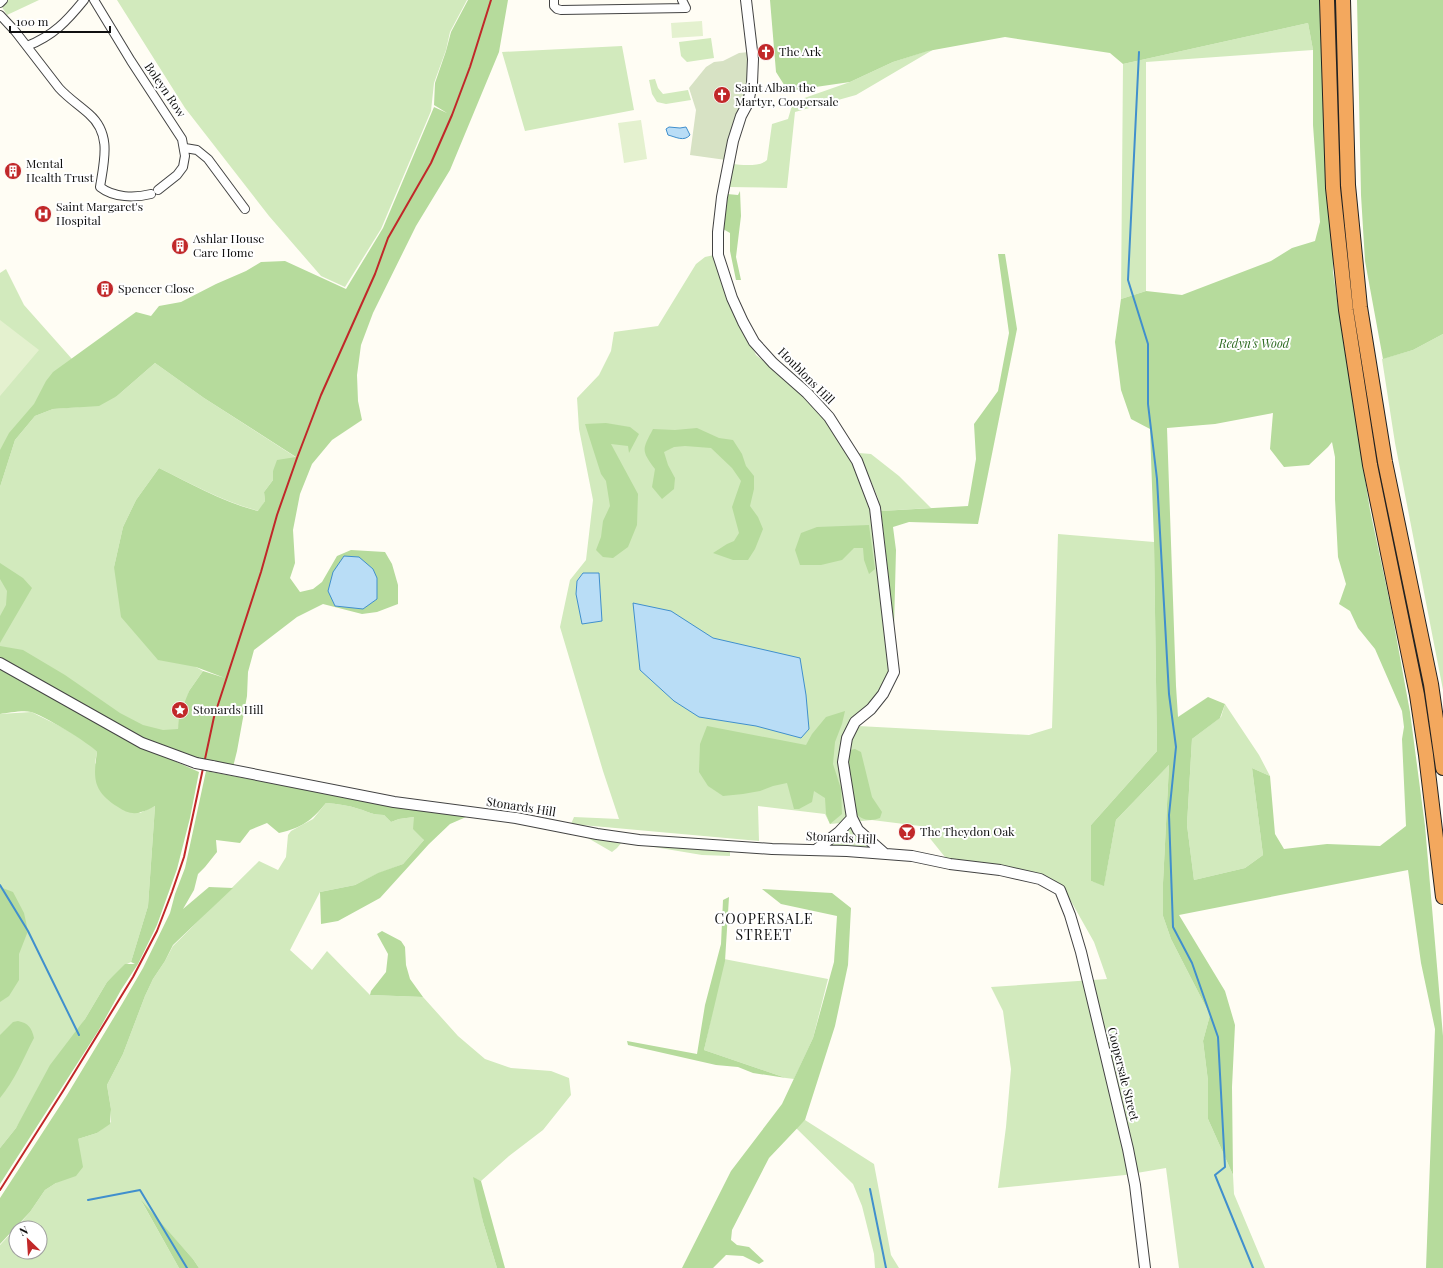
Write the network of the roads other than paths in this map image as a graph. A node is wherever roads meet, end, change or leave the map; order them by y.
1 (4, 0) edge
2 (84, 0) edge
3 (94, 0) edge
4 (554, 0) edge
5 (746, 0) edge
6 (1327, 0) edge
7 (1343, 0) edge
8 (0, 4) edge
9 (684, 4) edge
10 (0, 15) edge
11 (27, 46) junction
12 (185, 148) junction
13 (245, 208) dead end
14 (0, 663) edge
15 (1443, 768) edge
16 (852, 818) junction
17 (817, 849) junction
18 (884, 853) junction
19 (1060, 890) joint
20 (1443, 898) edge
21 (1145, 1268) edge

1 - 8 street
2 - 11 street
3 - 12 street, Boleyn Row
4 - 9 street
5 - 16 street, Houblons Hill
6 - 20 highway
7 - 15 highway
10 - 11 street
11 - 12 street
12 - 13 street
14 - 17 street, Stonards Hill, bridge
16 - 17 street
16 - 18 street, Houblons Hill
17 - 18 street, Stonards Hill
18 - 19 street, Stonards Hill
19 - 21 street, Coopersale Street

